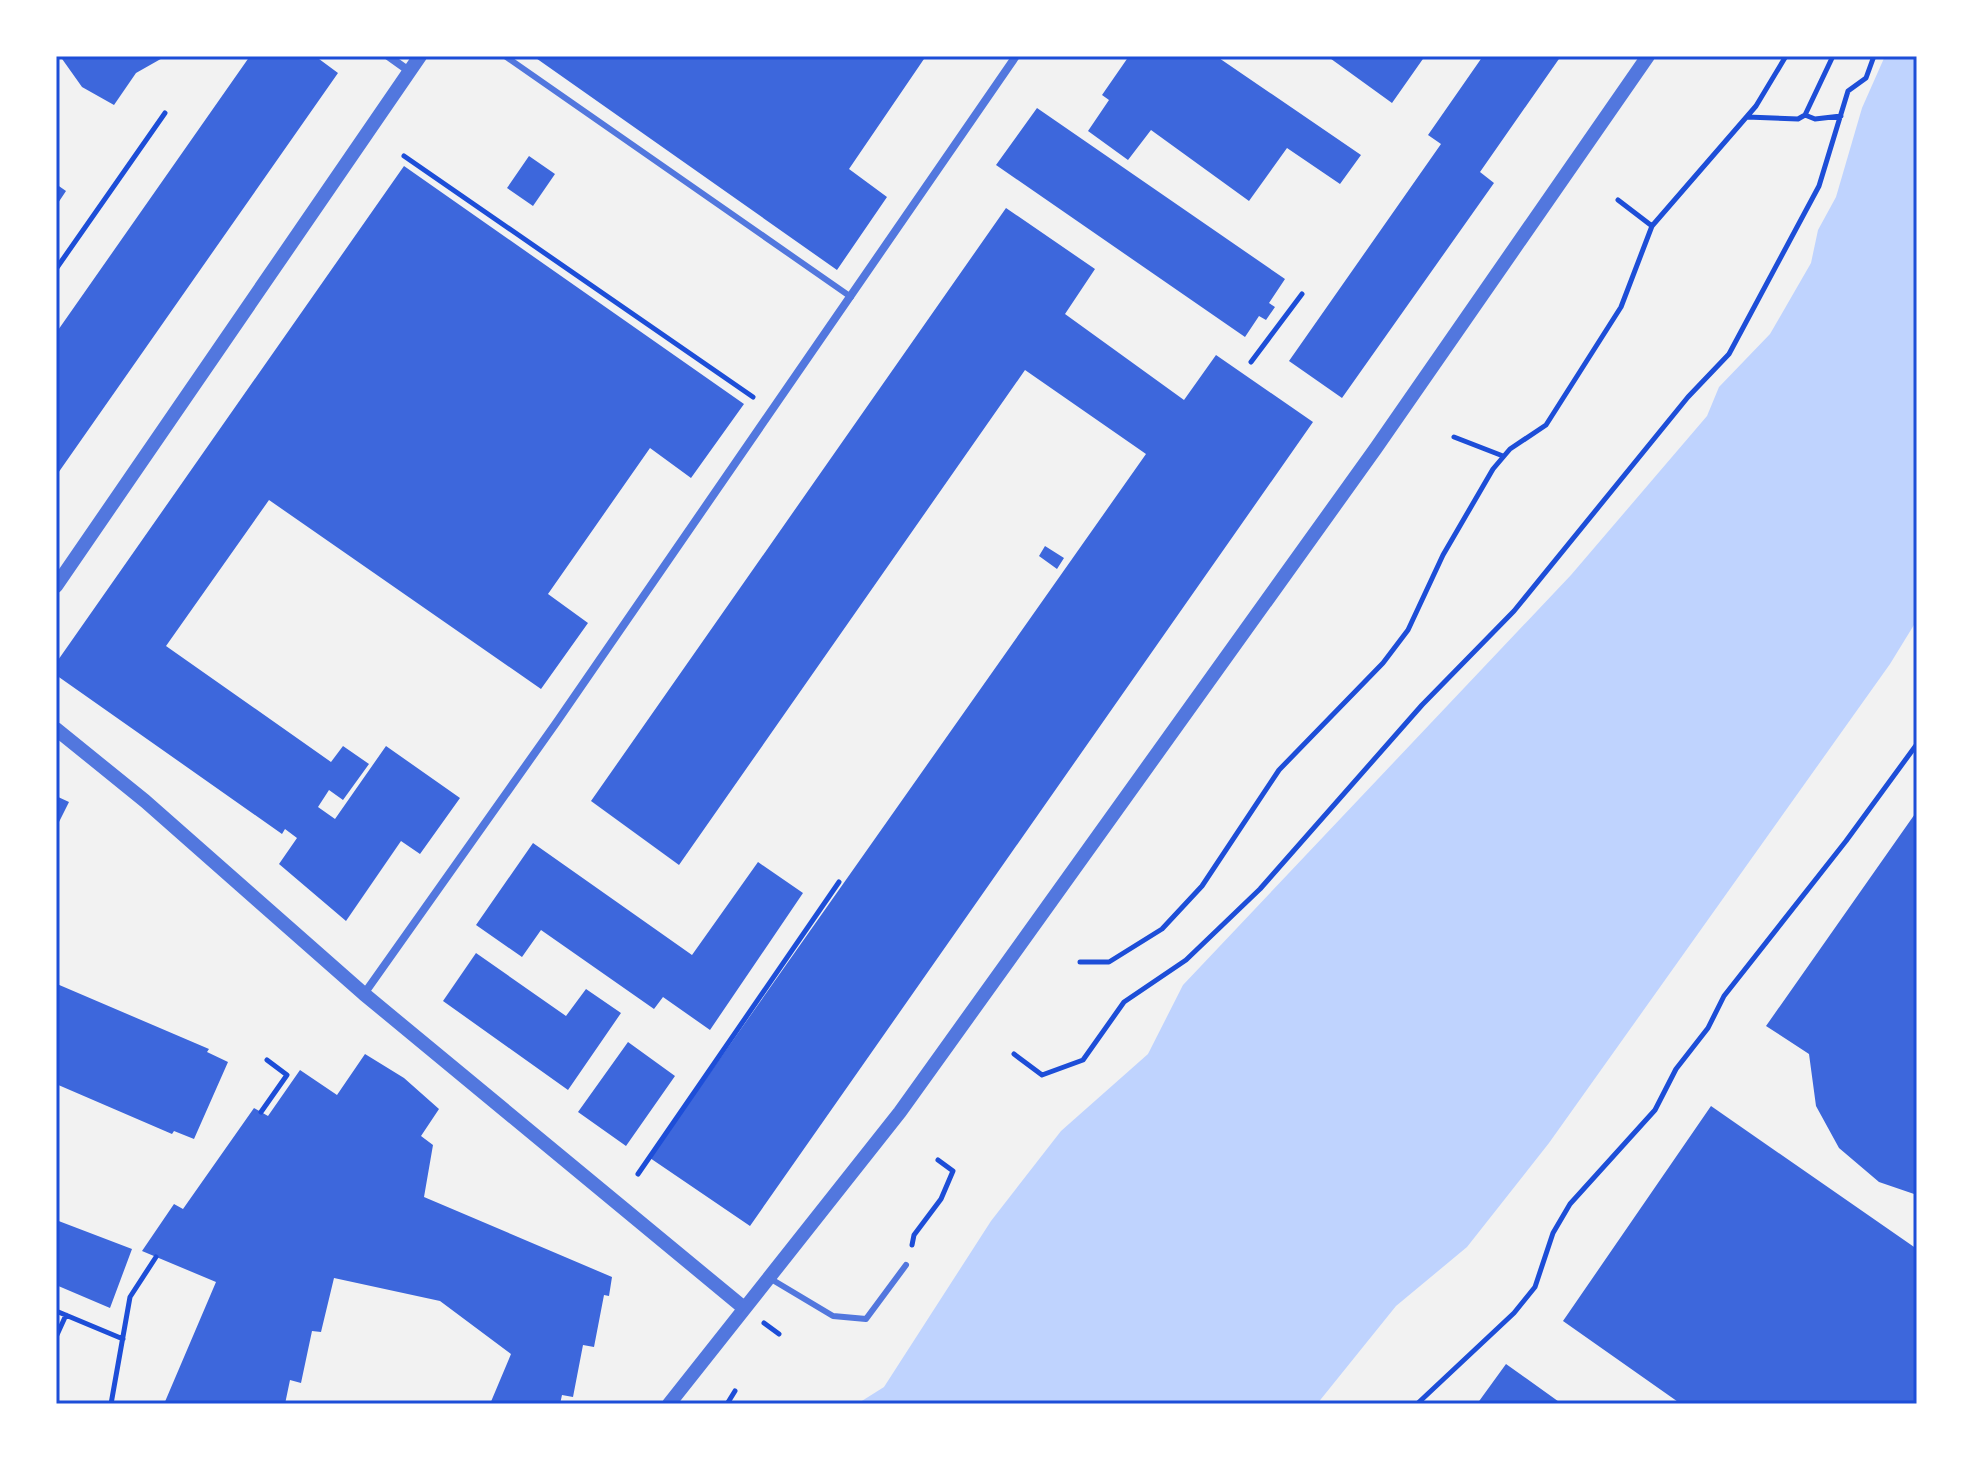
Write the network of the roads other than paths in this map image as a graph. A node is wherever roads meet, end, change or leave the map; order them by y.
1 (388, 56) edge
2 (420, 56) edge
3 (505, 56) edge
4 (1016, 56) edge
5 (1648, 56) edge
6 (409, 71) junction
7 (851, 297) junction
8 (56, 586) edge
9 (56, 729) edge
10 (364, 994) junction
11 (906, 1265) road end
12 (770, 1278) junction
13 (744, 1308) junction
14 (669, 1404) edge

1 - 6 street
2 - 6 street
3 - 7 lane
4 - 7 street
5 - 12 street
6 - 8 street
7 - 10 street
9 - 10 street
10 - 13 street
11 - 12 lane
12 - 13 street
13 - 14 street

